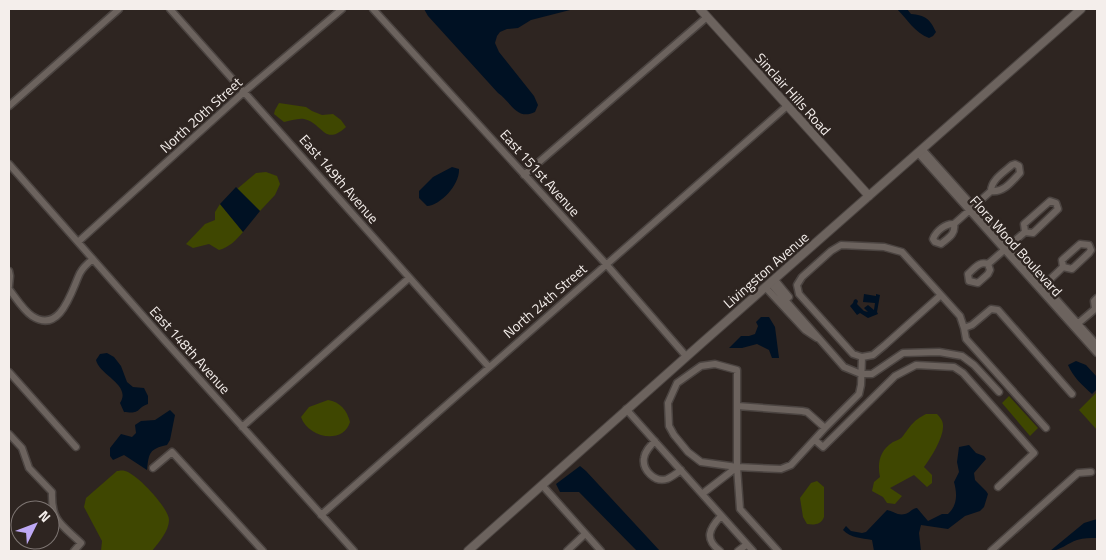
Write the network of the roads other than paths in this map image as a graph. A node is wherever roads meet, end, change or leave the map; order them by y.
1 (119, 9) edge
2 (170, 9) edge
3 (342, 9) edge
4 (373, 9) edge
5 (700, 9) edge
6 (1081, 9) edge
7 (707, 17) junction
8 (245, 92) junction
9 (9, 106) edge
10 (787, 106) junction
11 (920, 151) junction
12 (9, 164) edge
13 (524, 174) junction
14 (991, 191) junction
15 (869, 196) junction
16 (971, 209) junction
17 (954, 224) dead end
18 (1025, 232) junction
19 (78, 242) junction
20 (1006, 248) junction
21 (93, 258) junction
22 (606, 264) junction
23 (988, 264) dead end
24 (1063, 267) junction
25 (9, 271) edge
26 (409, 278) junction
27 (770, 284) junction
28 (1042, 287) junction
29 (9, 288) edge
30 (940, 295) junction
31 (1097, 298) edge
32 (1096, 309) edge
33 (1076, 326) junction
34 (964, 328) junction
35 (821, 340) junction
36 (1097, 345) edge
37 (1097, 353) edge
38 (686, 356) junction
39 (862, 357) junction
40 (489, 367) junction
41 (9, 372) edge
42 (861, 374) junction
43 (1007, 385) junction
44 (999, 392) junction
45 (1072, 394) dead end
46 (989, 401) junction
47 (737, 406) junction
48 (626, 409) junction
49 (242, 427) junction
50 (825, 428) junction
51 (1046, 428) dead end
52 (9, 434) edge
53 (815, 440) junction
54 (655, 441) junction
55 (76, 447) dead end
56 (737, 467) junction
57 (153, 468) dead end
58 (681, 470) junction
59 (1091, 472) dead end
60 (542, 485) junction
61 (998, 487) dead end
62 (702, 494) junction
63 (321, 515) junction
64 (722, 516) junction
65 (586, 534) junction
66 (746, 545) junction
67 (74, 551) edge
68 (263, 551) edge
69 (354, 551) edge
70 (468, 551) edge
71 (567, 551) edge
72 (601, 551) edge
73 (720, 551) edge
74 (738, 551) edge
75 (752, 551) edge
76 (778, 551) edge
77 (991, 551) edge

1 - 9 street
2 - 8 street, East 149th Avenue
3 - 8 street, North 20th Street
4 - 13 street, East 151st Avenue
5 - 7 street, Sinclair Hills Road
6 - 11 street, Livingston Avenue
7 - 10 street, Sinclair Hills Road
7 - 13 street
8 - 19 street, North 20th Street
8 - 26 street, East 149th Avenue
10 - 15 street, Sinclair Hills Road
10 - 22 street, North 24th Street
11 - 15 street, Livingston Avenue
11 - 16 street, Flora Wood Boulevard
12 - 19 street, East 148th Avenue
13 - 22 street, East 151st Avenue
14 - 14 street
14 - 16 street
15 - 27 street, Livingston Avenue
16 - 17 street
16 - 20 street, Flora Wood Boulevard
18 - 18 street
18 - 20 street
19 - 21 street, East 148th Avenue
20 - 23 street
20 - 28 street, Flora Wood Boulevard
21 - 29 street
21 - 49 street, East 148th Avenue
22 - 38 street, East 151st Avenue
22 - 40 street, North 24th Street
24 - 24 street
24 - 28 street
25 - 29 street
26 - 40 street, East 149th Avenue
26 - 49 street
27 - 35 street
27 - 35 street
27 - 38 street, Livingston Avenue
28 - 33 street, Flora Wood Boulevard
30 - 34 street
30 - 39 street
30 - 39 street
31 - 32 street
32 - 33 street
33 - 36 street, Flora Wood Boulevard
33 - 37 street, Flora Wood Boulevard
34 - 43 street
34 - 45 street
35 - 42 street
38 - 48 street, Livingston Avenue
39 - 42 street
40 - 63 street, North 24th Street
41 - 55 street
42 - 44 street
42 - 50 street
43 - 44 street
43 - 51 street
44 - 46 street
46 - 53 street
46 - 61 street
47 - 50 street
47 - 56 street
47 - 56 street
48 - 54 street
48 - 60 street, Livingston Avenue
49 - 63 street, East 148th Avenue
50 - 53 street
52 - 67 street
53 - 56 street
54 - 58 street
54 - 58 street
56 - 62 street
56 - 76 street
57 - 68 street
58 - 62 street
59 - 77 street
60 - 65 street
60 - 70 street, Livingston Avenue
62 - 64 street
63 - 69 street, East 148th Avenue
64 - 66 street
64 - 73 street
65 - 71 street
65 - 72 street
66 - 74 street
66 - 75 street

